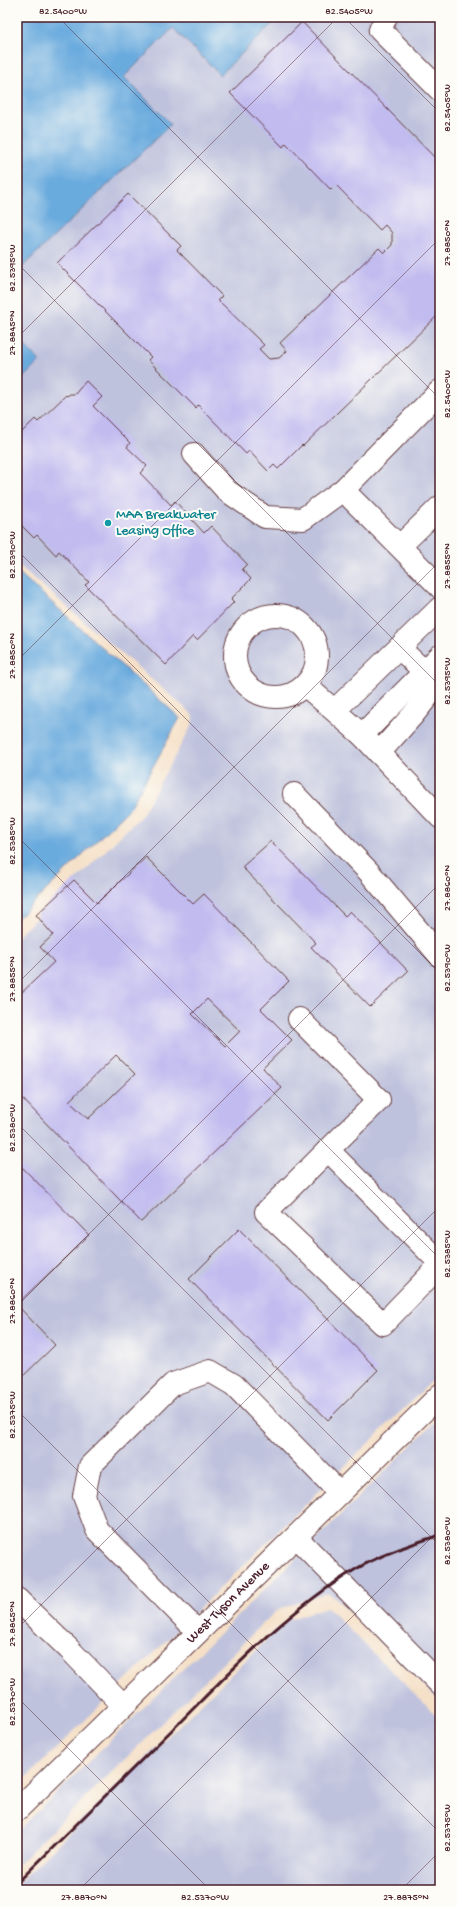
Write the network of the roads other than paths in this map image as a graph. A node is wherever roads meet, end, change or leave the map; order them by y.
1 (386, 17) edge
2 (440, 90) edge
3 (440, 391) edge
4 (194, 454) dead end
5 (343, 490) junction
6 (440, 508) edge
7 (400, 546) junction
8 (440, 587) edge
9 (440, 608) edge
10 (399, 648) junction
11 (440, 656) edge
12 (424, 671) junction
13 (305, 685) dead end
14 (335, 710) junction
15 (362, 735) junction
16 (379, 753) junction
17 (294, 794) dead end
18 (440, 817) edge
19 (440, 956) edge
20 (299, 1019) dead end
21 (328, 1150) junction
22 (440, 1264) edge
23 (440, 1395) edge
24 (340, 1493) junction
25 (296, 1537) junction
26 (17, 1599) edge
27 (198, 1632) junction
28 (440, 1684) edge
29 (123, 1705) junction
30 (17, 1810) edge

1 - 2 street
3 - 5 street
4 - 5 street
5 - 7 street
6 - 7 street
7 - 8 street
9 - 10 street
10 - 12 street
10 - 14 street
11 - 12 street
12 - 15 street
12 - 16 street
13 - 14 street
14 - 15 street
15 - 16 street
16 - 18 street
17 - 19 street
20 - 21 street
21 - 22 street
21 - 22 street
23 - 24 street, West Tyson Avenue
24 - 25 street, West Tyson Avenue
24 - 27 street
25 - 27 street, West Tyson Avenue
25 - 28 street
26 - 29 street
27 - 29 street, West Tyson Avenue
29 - 30 street, West Tyson Avenue

